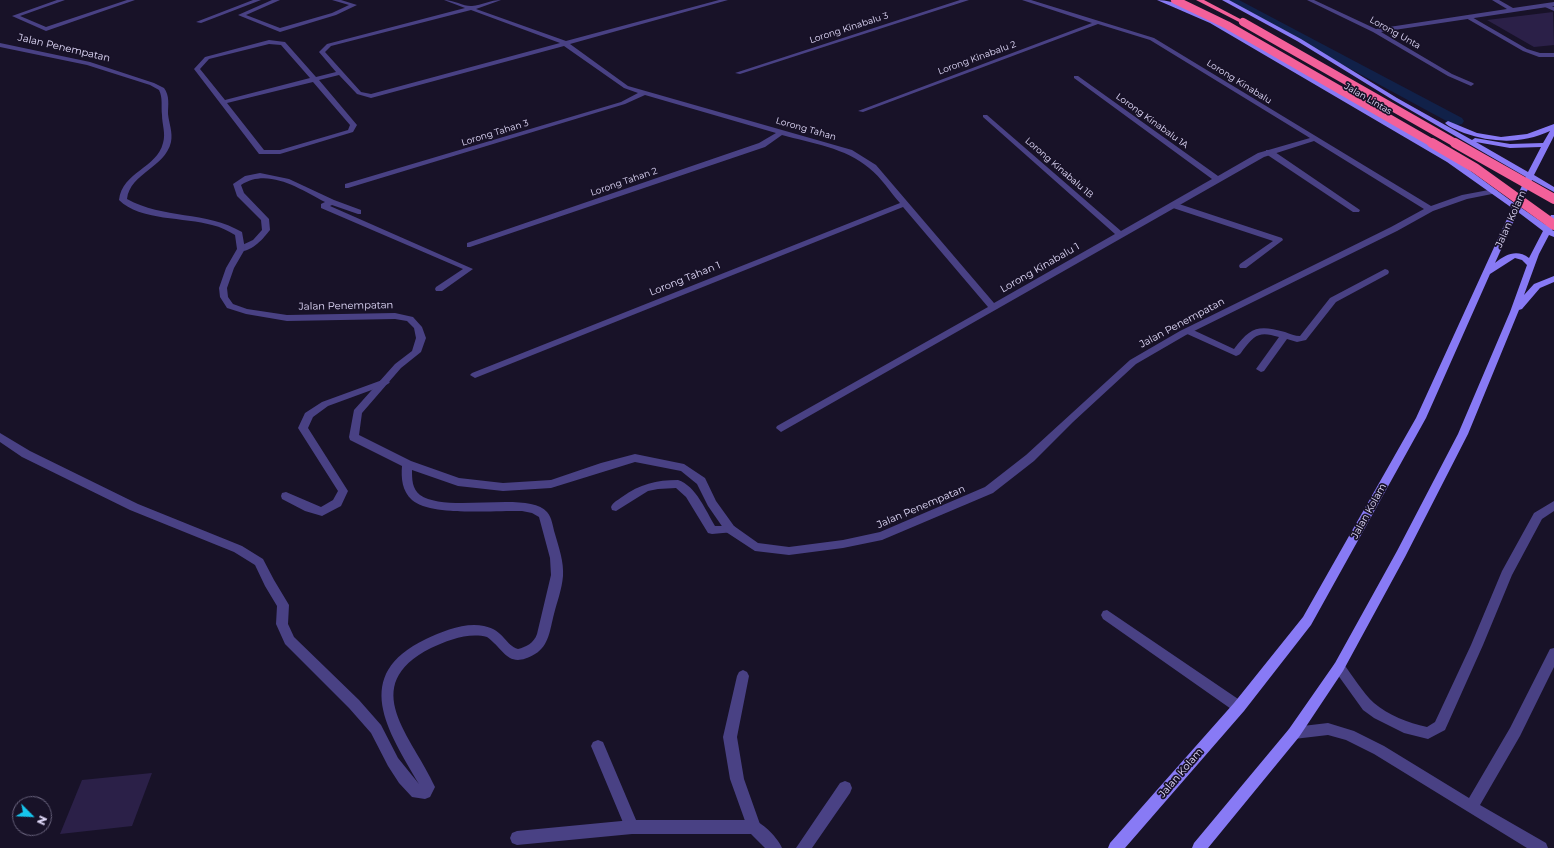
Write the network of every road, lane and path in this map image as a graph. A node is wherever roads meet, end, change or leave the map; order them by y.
1 (62, 0) edge
2 (132, 0) edge
3 (258, 0) edge
4 (277, 0) edge
5 (335, 0) edge
6 (447, 0) edge
7 (498, 0) edge
8 (725, 0) edge
9 (966, 0) edge
10 (1025, 0) edge
11 (1160, 0) edge
12 (1175, 0) edge
13 (1199, 0) edge
14 (1225, 0) edge
15 (1310, 0) edge
16 (1495, 0) edge
17 (1554, 4) edge
18 (1547, 6) junction
19 (468, 8) junction
20 (1554, 9) edge
21 (1512, 10) junction
22 (1468, 17) junction
23 (199, 22) dead end
24 (1099, 22) junction
25 (1375, 31) junction
26 (1299, 40) junction
27 (564, 43) junction
28 (0, 45) edge
29 (1554, 55) edge
30 (339, 73) junction
31 (738, 73) dead end
32 (1076, 77) dead end
33 (314, 80) junction
34 (1470, 84) dead end
35 (645, 92) junction
36 (224, 102) junction
37 (861, 111) dead end
38 (985, 116) dead end
39 (1554, 126) edge
40 (1554, 129) edge
41 (782, 132) junction
42 (1460, 136) junction
43 (1315, 139) junction
44 (1545, 145) junction
45 (1269, 152) junction
46 (1530, 176) junction
47 (1218, 180) junction
48 (348, 186) dead end
49 (1554, 190) edge
50 (1494, 191) junction
51 (1554, 199) edge
52 (332, 202) junction
53 (904, 204) junction
54 (1174, 205) junction
55 (1516, 207) junction
56 (1356, 210) dead end
57 (1430, 210) junction
58 (358, 212) dead end
59 (1554, 217) edge
60 (1552, 230) edge
61 (1121, 235) junction
62 (470, 245) dead end
63 (241, 249) junction
64 (1531, 264) junction
65 (1244, 266) dead end
66 (1384, 272) dead end
67 (1486, 275) junction
68 (1554, 279) edge
69 (438, 289) dead end
70 (993, 307) junction
71 (1514, 312) junction
72 (1188, 330) junction
73 (1284, 336) junction
74 (1260, 369) dead end
75 (474, 375) dead end
76 (385, 382) junction
77 (781, 428) dead end
78 (0, 437) edge
79 (407, 464) junction
80 (286, 496) dead end
81 (1554, 504) edge
82 (616, 507) dead end
83 (730, 529) junction
84 (1107, 615) dead end
85 (1554, 653) edge
86 (1339, 666) junction
87 (744, 676) dead end
88 (1239, 707) junction
89 (1294, 733) junction
90 (598, 746) dead end
91 (845, 788) dead end
92 (1471, 807) junction
93 (632, 827) junction
94 (754, 827) junction
95 (517, 838) dead end
96 (775, 848) edge
97 (803, 848) edge
98 (1115, 848) edge
99 (1199, 848) edge
100 (1541, 848) edge

1 - 2 street
3 - 23 street
4 - 5 street
6 - 19 street, Lorong Tahan
7 - 19 street
8 - 27 street
9 - 31 street, Lorong Kinabalu 3
10 - 24 street, Lorong Kinabalu
11 - 50 main road, Jalan Lintas
12 - 60 highway, Jalan Lintas, bridge
13 - 51 highway, Jalan Lintas, bridge
14 - 26 main road, Jalan Lintas
15 - 25 street, Lorong Unta
16 - 21 street
17 - 18 street
18 - 20 street
18 - 21 street
19 - 27 street, Lorong Tahan
19 - 30 street
21 - 22 street
22 - 25 street
22 - 29 street
24 - 37 street, Lorong Kinabalu 2
24 - 43 street, Lorong Kinabalu
25 - 34 street, Lorong Unta
26 - 39 main road
26 - 42 main road, Jalan Lintas
27 - 30 street
27 - 35 street, Lorong Tahan
28 - 63 street, Jalan Penempatan
30 - 33 street
32 - 47 street, Lorong Kinabalu 1A
33 - 36 street
33 - 36 street
33 - 36 street
35 - 41 street, Lorong Tahan
35 - 48 street, Lorong Tahan 3
38 - 61 street, Lorong Kinabalu 1B
40 - 44 main road, Jalan Kolam
41 - 53 street, Lorong Tahan
41 - 62 street, Lorong Tahan 2
42 - 44 main road
42 - 46 main road, Jalan Lintas
43 - 45 street, Lorong Kinabalu 1
43 - 57 street, Lorong Kinabalu
44 - 46 main road, Jalan Kolam
45 - 47 street, Lorong Kinabalu 1
45 - 56 street
46 - 49 main road, Jalan Lintas
46 - 55 main road, Jalan Kolam
47 - 54 street, Lorong Kinabalu 1
50 - 55 main road, Jalan Lintas
50 - 57 street, Jalan Penempatan
52 - 58 street
52 - 63 street
52 - 69 street
53 - 70 street, Lorong Tahan
53 - 75 street, Lorong Tahan 1
54 - 61 street, Lorong Kinabalu 1
54 - 65 street
55 - 60 main road, Jalan Lintas
55 - 67 main road, Jalan Kolam
57 - 72 street, Jalan Penempatan
59 - 60 main road
60 - 64 main road
61 - 70 street, Lorong Kinabalu 1
63 - 76 street, Jalan Penempatan
64 - 67 main road
64 - 71 main road
66 - 73 street
67 - 88 main road, Jalan Kolam
68 - 71 main road
70 - 77 street, Lorong Kinabalu 1
71 - 86 main road
72 - 73 street
72 - 83 street, Jalan Penempatan
73 - 74 street
76 - 79 street, Jalan Penempatan
76 - 80 street
78 - 79 street
79 - 83 street, Jalan Penempatan
81 - 86 street
82 - 83 street
84 - 88 street
85 - 92 street
86 - 89 main road
87 - 94 street
88 - 98 main road, Jalan Kolam
89 - 92 street
89 - 99 main road
90 - 93 street
91 - 97 street
92 - 100 street
93 - 94 street
93 - 95 street
94 - 96 street

